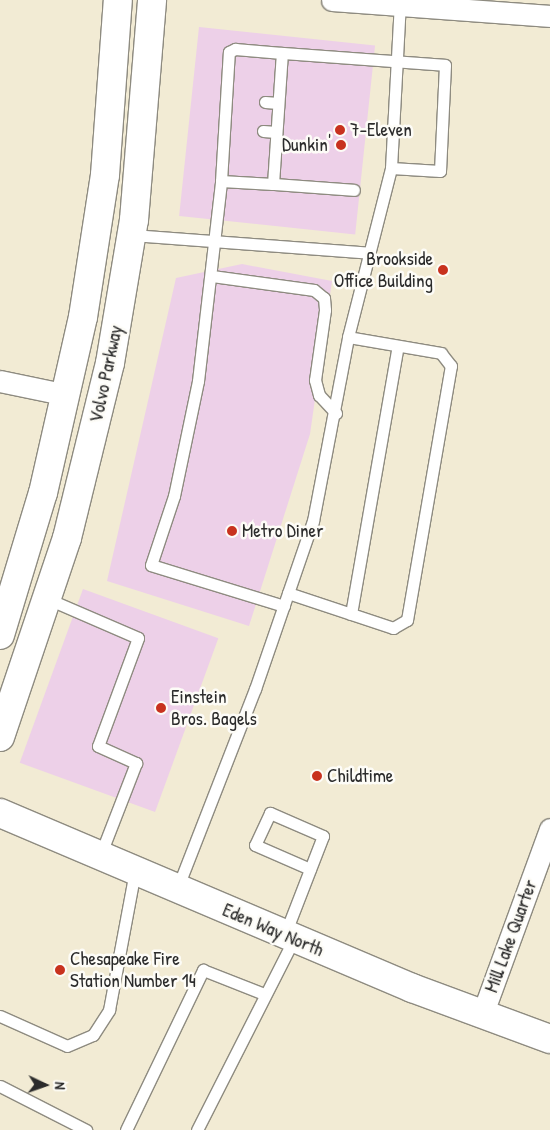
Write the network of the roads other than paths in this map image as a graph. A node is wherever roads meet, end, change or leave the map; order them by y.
1 (118, 0) edge
2 (152, 0) edge
3 (332, 0) edge
4 (355, 1) edge
5 (400, 4) junction
6 (550, 16) edge
7 (282, 53) junction
8 (398, 61) junction
9 (265, 102) dead end
10 (278, 103) junction
11 (263, 131) dead end
12 (276, 132) junction
13 (391, 168) junction
14 (220, 181) junction
15 (273, 184) junction
16 (354, 190) dead end
17 (132, 235) junction
18 (216, 240) junction
19 (369, 253) junction
20 (212, 276) junction
21 (348, 338) junction
22 (398, 346) junction
23 (0, 381) edge
24 (67, 396) junction
25 (336, 413) junction
26 (288, 592) junction
27 (48, 599) junction
28 (284, 606) junction
29 (352, 614) junction
30 (0, 635) edge
31 (0, 737) edge
32 (0, 813) edge
33 (550, 829) edge
34 (100, 856) junction
35 (310, 869) junction
36 (135, 871) junction
37 (178, 889) junction
38 (289, 936) junction
39 (264, 994) junction
40 (482, 1015) junction
41 (0, 1016) edge
42 (550, 1038) edge
43 (0, 1086) edge
44 (86, 1130) edge
45 (126, 1130) edge
46 (197, 1130) edge

1 - 24 main road, Volvo Parkway
2 - 17 main road, Volvo Parkway
3 - 4 street
4 - 5 street
5 - 6 street
5 - 8 lane
7 - 8 lane
7 - 10 lane
7 - 14 lane
8 - 13 lane
8 - 13 lane
9 - 10 lane
10 - 12 lane
11 - 12 lane
12 - 15 lane
13 - 19 lane
14 - 15 lane
14 - 18 lane
15 - 16 lane
17 - 18 lane
17 - 27 main road, Volvo Parkway
18 - 19 lane
18 - 20 lane
19 - 21 lane
20 - 25 lane
20 - 28 lane
21 - 22 lane
21 - 25 lane
22 - 29 lane
22 - 29 lane
23 - 24 street
24 - 30 main road, Volvo Parkway
25 - 26 lane
26 - 28 lane
26 - 29 lane
27 - 31 main road, Volvo Parkway
27 - 34 lane
28 - 37 lane
32 - 34 main road, Eden Way North
33 - 40 street, Mill Lake Quarter
34 - 36 main road, Eden Way North
35 - 35 lane
35 - 38 lane
36 - 37 main road, Eden Way North
36 - 41 lane
37 - 38 main road, Eden Way North
38 - 39 lane
38 - 40 main road, Eden Way North
39 - 45 lane
39 - 46 lane
40 - 42 main road, Eden Way North
43 - 44 lane

